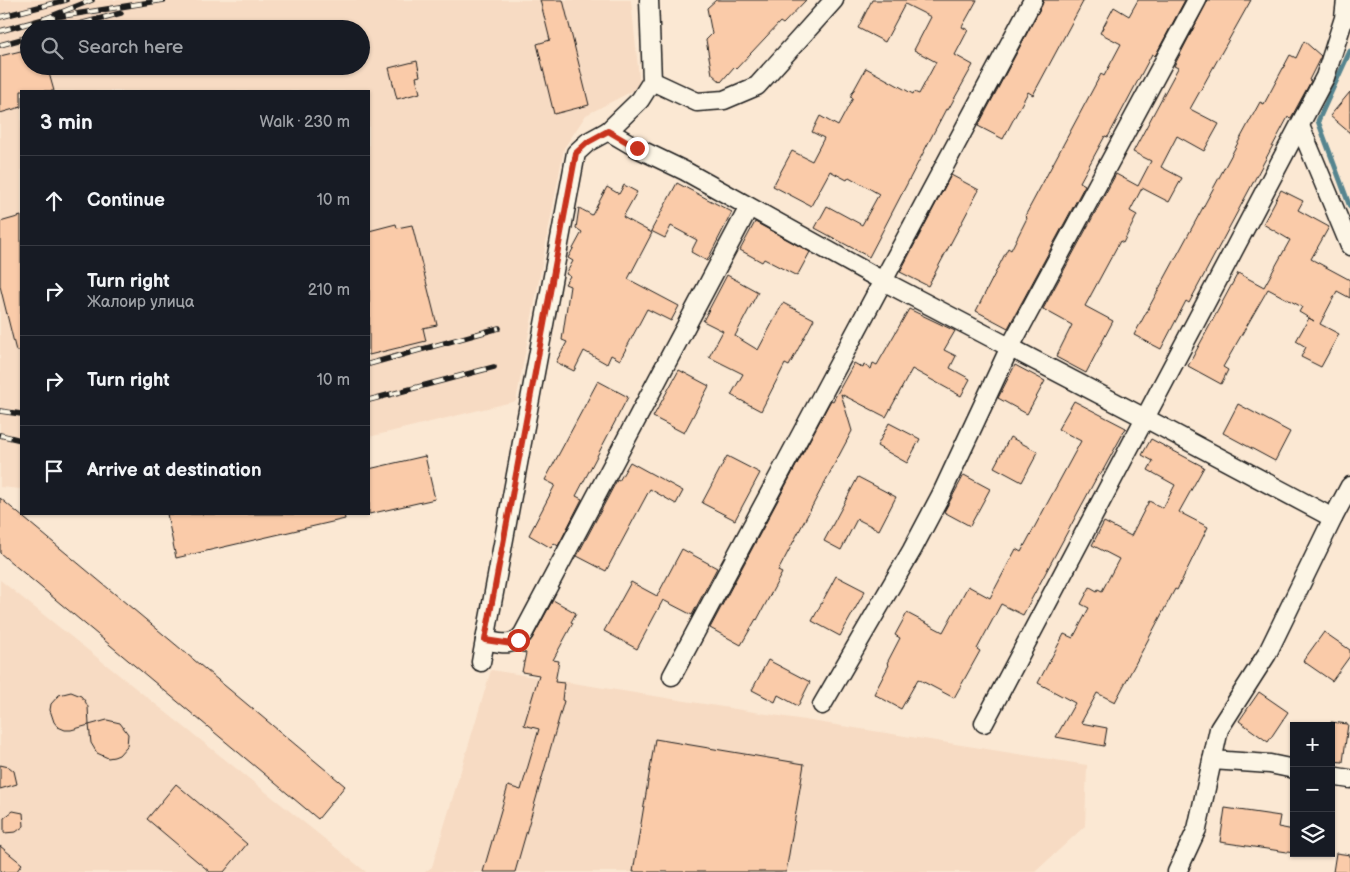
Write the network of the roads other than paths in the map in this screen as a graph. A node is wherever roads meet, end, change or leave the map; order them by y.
1 (649, 0) edge
2 (834, 0) edge
3 (1033, 0) edge
4 (1197, 0) edge
5 (1346, 0) edge
6 (652, 81) junction
7 (1300, 126) junction
8 (608, 131) junction
9 (749, 207) junction
10 (1350, 246) edge
11 (883, 281) junction
12 (1010, 347) junction
13 (1145, 418) junction
14 (1350, 486) edge
15 (1332, 518) junction
16 (485, 640) junction
17 (481, 662) dead end
18 (672, 676) dead end
19 (822, 705) dead end
20 (984, 723) dead end
21 (1212, 760) junction
22 (1290, 768) edge
23 (1335, 777) edge
24 (1350, 779) edge
25 (1178, 872) edge

1 - 6 street
2 - 6 street
3 - 11 street
4 - 12 street
5 - 7 street
6 - 8 street
7 - 10 street
7 - 13 street
8 - 9 street
8 - 16 street
9 - 11 street
9 - 16 street
11 - 12 street
11 - 18 street
12 - 13 street
12 - 19 street
13 - 15 street
13 - 20 street
14 - 15 street
15 - 21 street
16 - 17 street
21 - 22 street
21 - 25 street
23 - 24 street

